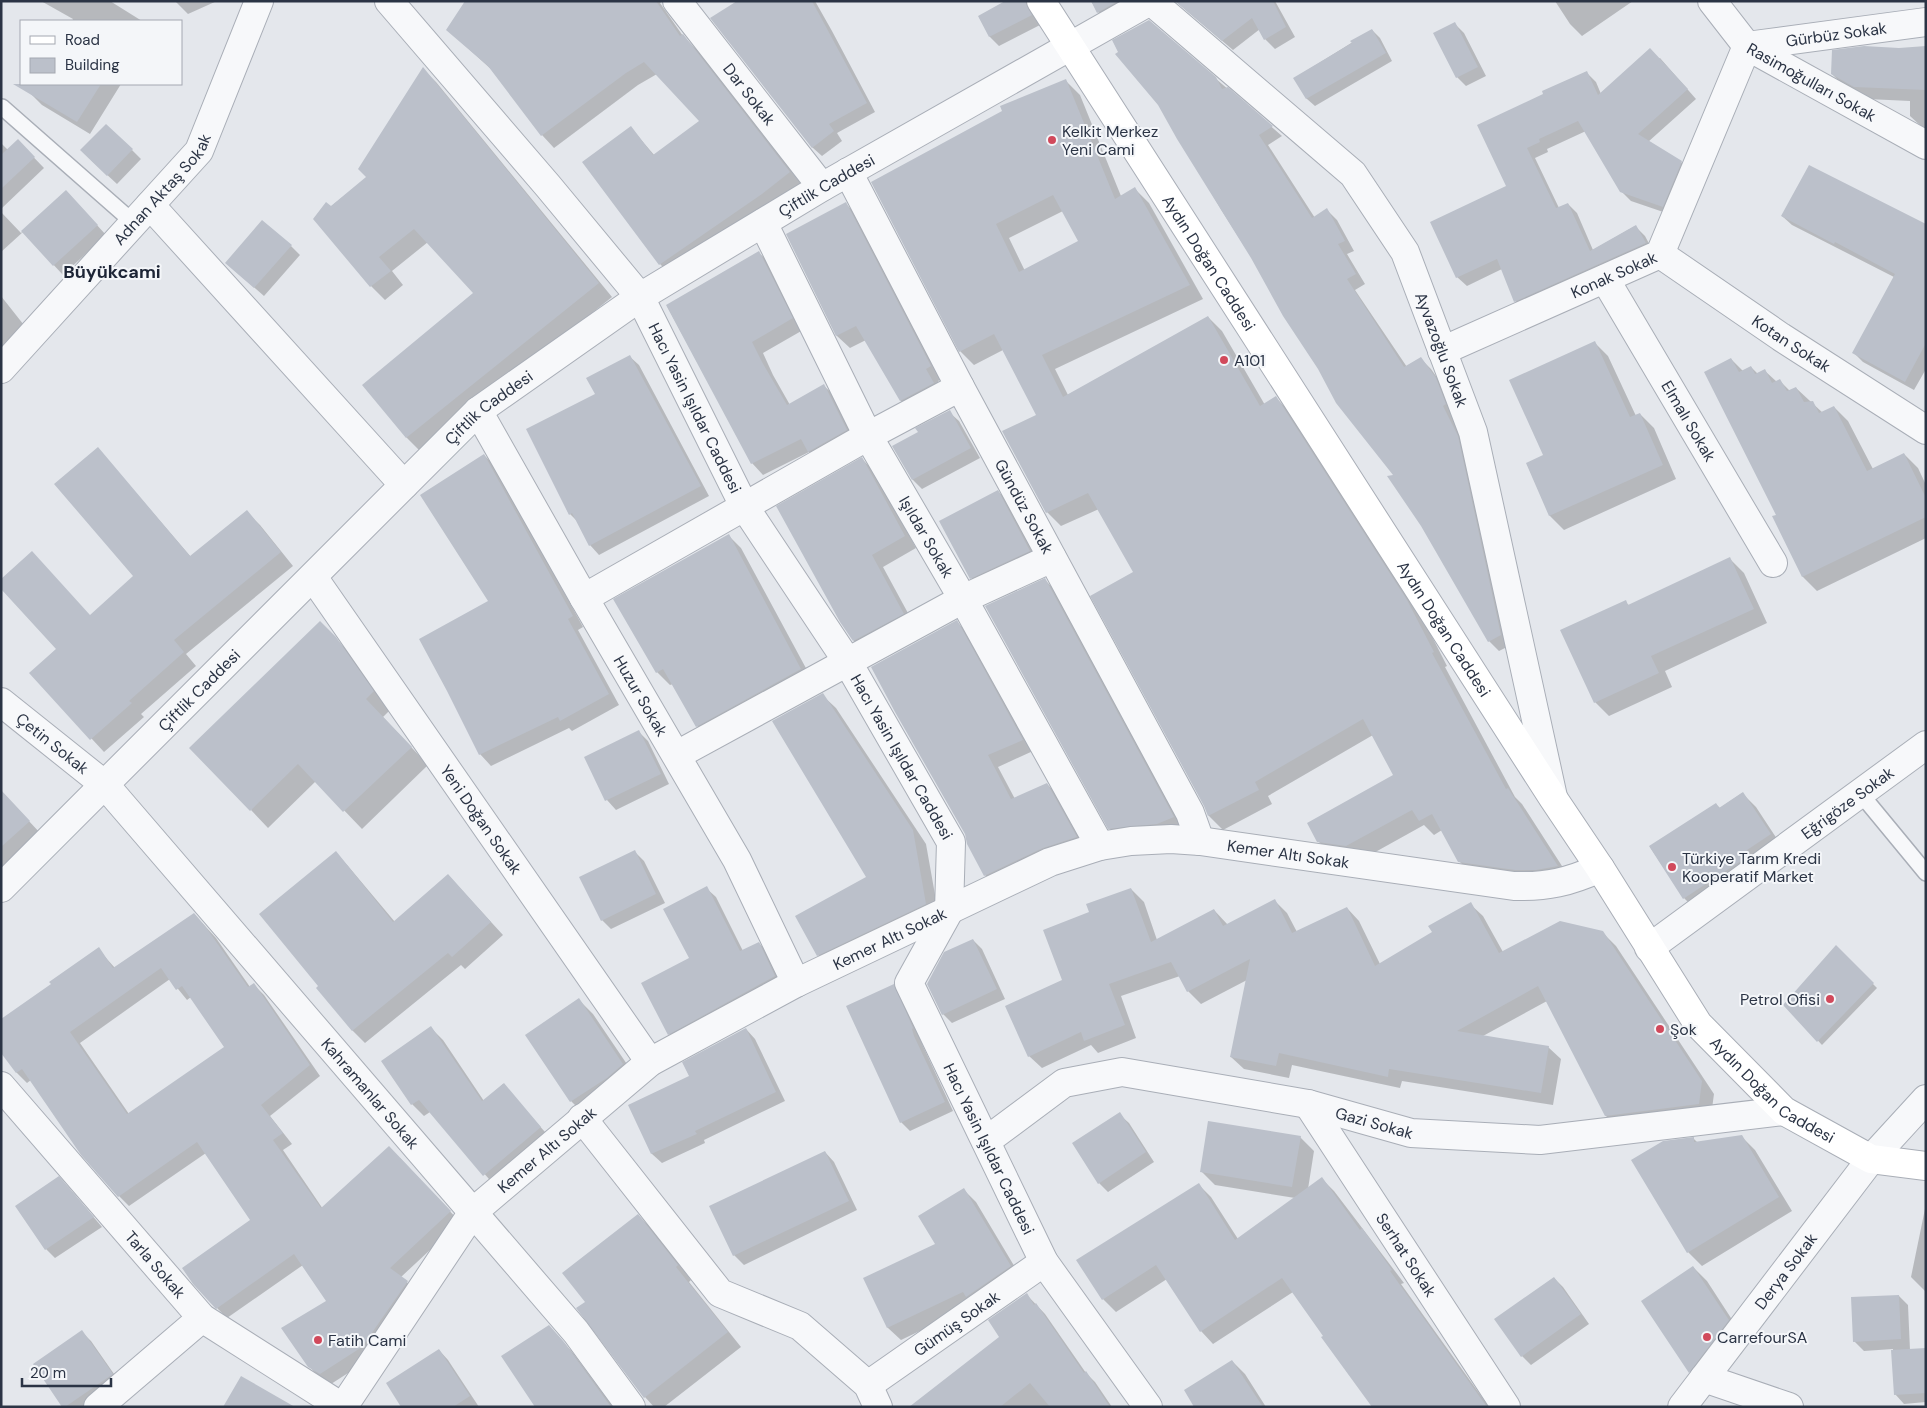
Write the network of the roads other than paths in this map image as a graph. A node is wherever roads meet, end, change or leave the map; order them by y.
1 (260, 1) edge
2 (389, 1) edge
3 (677, 1) edge
4 (1041, 1) edge
5 (1150, 1) edge
6 (1712, 1) edge
7 (1926, 22) edge
8 (1747, 46) junction
9 (1070, 48) junction
10 (2, 107) edge
11 (1926, 145) edge
12 (848, 172) junction
13 (822, 187) junction
14 (142, 214) junction
15 (763, 223) junction
16 (1660, 254) junction
17 (1605, 278) junction
18 (640, 297) junction
19 (1442, 351) junction
20 (1, 369) edge
21 (960, 387) junction
22 (478, 411) junction
23 (1926, 430) edge
24 (868, 436) junction
25 (404, 485) junction
26 (744, 506) junction
27 (1052, 558) junction
28 (1773, 563) dead end
29 (313, 577) junction
30 (584, 598) junction
31 (963, 599) junction
32 (847, 661) junction
33 (1, 702) edge
34 (1926, 745) edge
35 (677, 755) junction
36 (105, 785) junction
37 (1860, 793) junction
38 (1553, 798) junction
39 (1200, 841) junction
40 (1100, 846) junction
41 (1600, 868) junction
42 (1926, 873) edge
43 (1, 888) edge
44 (949, 911) junction
45 (1649, 948) junction
46 (796, 983) junction
47 (650, 1062) junction
48 (1, 1086) edge
49 (1926, 1099) edge
50 (1308, 1104) junction
51 (1784, 1111) junction
52 (582, 1118) junction
53 (986, 1141) junction
54 (1871, 1159) junction
55 (1926, 1166) edge
56 (473, 1212) junction
57 (1044, 1262) junction
58 (202, 1318) junction
59 (1704, 1378) junction
60 (873, 1396) edge
61 (98, 1407) edge
62 (342, 1407) edge
63 (631, 1407) edge
64 (1148, 1407) edge
65 (1506, 1407) edge
66 (1682, 1407) edge
67 (1789, 1407) edge

1 - 14 street, Adnan Aktaş Sokak
2 - 18 street, Hacı Yasin Işıldar Caddesi
3 - 13 street, Dar Sokak
4 - 9 main road, Aydın Doğan Caddesi
5 - 9 street, Çiftlik Caddesi
5 - 19 street, Ayvazoğlu Sokak
6 - 8 street, Rasimoğulları Sokak
7 - 8 street, Gürbüz Sokak
8 - 11 street, Rasimoğulları Sokak
8 - 16 street, Konak Sokak
9 - 12 street, Çiftlik Caddesi
9 - 38 main road, Aydın Doğan Caddesi
10 - 14 lane
12 - 13 street, Çiftlik Caddesi
12 - 21 street, Gündüz Sokak
13 - 15 street, Çiftlik Caddesi
14 - 20 street, Adnan Aktaş Sokak
14 - 25 street
15 - 18 street, Çiftlik Caddesi
15 - 24 street, Işıldar Sokak
16 - 17 street, Konak Sokak
16 - 23 street, Kotan Sokak
17 - 19 street, Konak Sokak
17 - 28 street, Elmalı Sokak
18 - 22 street, Çiftlik Caddesi
18 - 26 street, Hacı Yasin Işıldar Caddesi
19 - 38 street, Ayvazoğlu Sokak
21 - 24 street
21 - 27 street, Gündüz Sokak
22 - 25 street, Çiftlik Caddesi
22 - 30 street, Huzur Sokak
24 - 26 street
24 - 31 street, Işıldar Sokak
25 - 29 street, Çiftlik Caddesi
26 - 30 street
26 - 32 street, Hacı Yasin Işıldar Caddesi
27 - 31 street
27 - 39 street, Gündüz Sokak
29 - 36 street, Çiftlik Caddesi
29 - 47 street, Yeni Doğan Sokak
30 - 35 street, Huzur Sokak
31 - 32 street
31 - 40 street, Işıldar Sokak
32 - 35 street
32 - 44 street, Hacı Yasin Işıldar Caddesi
33 - 36 street, Çetin Sokak
34 - 37 street, Eğrigöze Sokak
35 - 46 street, Huzur Sokak
36 - 43 street, Çiftlik Caddesi
36 - 56 street, Kahramanlar Sokak
37 - 42 lane
37 - 45 street, Eğrigöze Sokak
38 - 41 main road, Aydın Doğan Caddesi
39 - 40 street, Kemer Altı Sokak
39 - 41 street, Kemer Altı Sokak
40 - 44 street, Kemer Altı Sokak
41 - 45 main road, Aydın Doğan Caddesi
44 - 46 street, Kemer Altı Sokak
44 - 53 street, Hacı Yasin Işıldar Caddesi
45 - 51 main road, Aydın Doğan Caddesi
46 - 47 street, Kemer Altı Sokak
47 - 52 street, Kemer Altı Sokak
48 - 58 street, Tarla Sokak
49 - 54 street, Derya Sokak
50 - 51 street, Gazi Sokak
50 - 53 street, Gazi Sokak
50 - 65 street, Serhat Sokak
51 - 54 main road, Aydın Doğan Caddesi
52 - 56 street, Kemer Altı Sokak
52 - 60 street
53 - 57 street, Hacı Yasin Işıldar Caddesi
54 - 55 main road, Aydın Doğan Caddesi
54 - 59 street, Derya Sokak
56 - 62 street, Kemer Altı Sokak
56 - 63 street, Kahramanlar Sokak
57 - 60 street, Gümüş Sokak
57 - 64 street, Hacı Yasin Işıldar Caddesi
58 - 61 street
58 - 62 street, Tarla Sokak
59 - 66 street, Derya Sokak
59 - 67 street

